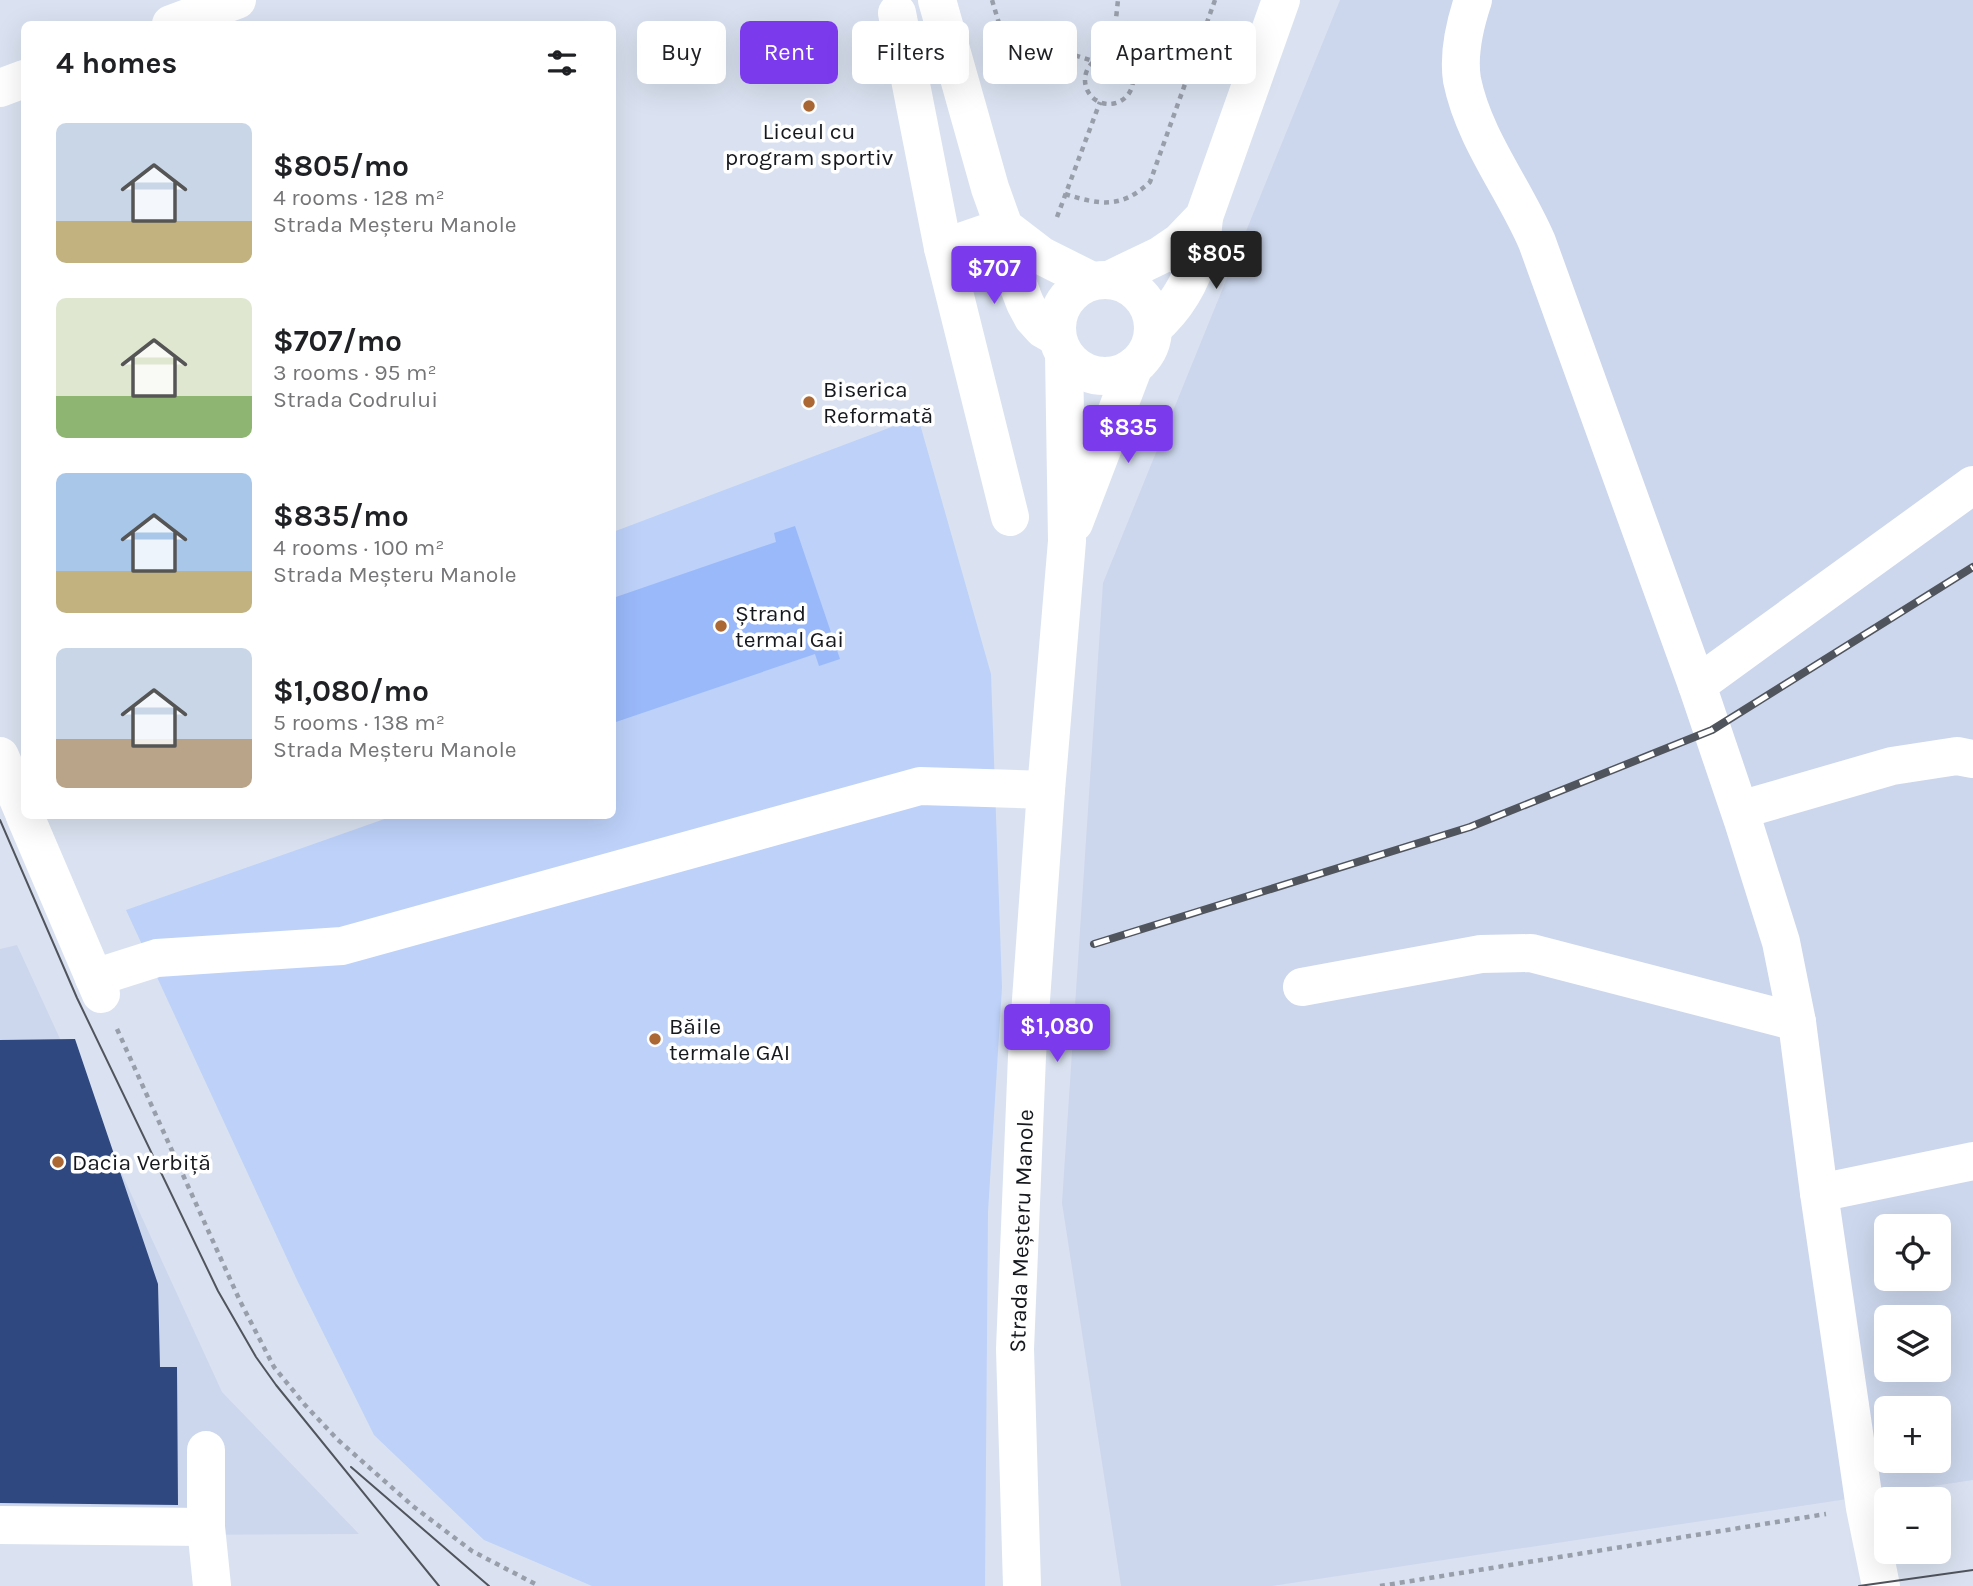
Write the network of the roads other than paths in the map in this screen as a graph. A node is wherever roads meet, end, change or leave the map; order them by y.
1 (237, 0) edge
2 (937, 0) edge
3 (1281, 0) edge
4 (1473, 0) edge
5 (897, 13) dead end
6 (179, 21) edge
7 (21, 80) edge
8 (0, 88) edge
9 (1204, 217) junction
10 (1004, 227) junction
11 (943, 248) junction
12 (1100, 281) junction
13 (1153, 328) junction
14 (1061, 345) junction
15 (1134, 366) junction
16 (1973, 485) edge
17 (1010, 517) dead end
18 (1067, 541) junction
19 (1697, 685) junction
20 (0, 756) edge
21 (1973, 759) edge
22 (1046, 790) junction
23 (21, 805) edge
24 (1740, 810) junction
25 (27, 819) edge
26 (1303, 987) dead end
27 (1797, 1022) junction
28 (1973, 1161) edge
29 (1819, 1193) junction
30 (206, 1450) dead end
31 (0, 1525) edge
32 (206, 1527) junction
33 (212, 1586) edge
34 (1022, 1586) edge
35 (1881, 1586) edge

1 - 6 street
2 - 10 street
3 - 9 street
4 - 19 street
5 - 11 street
7 - 8 street
9 - 12 street
9 - 13 street
10 - 11 street
10 - 12 street
10 - 14 street
11 - 17 street
12 - 13 street
12 - 14 street
13 - 15 street
14 - 15 street
14 - 18 street
15 - 18 street
16 - 19 street
18 - 22 street, Strada Meșteru Manole
19 - 24 street
20 - 23 street
21 - 24 street
22 - 25 street
22 - 34 street, Strada Meșteru Manole
24 - 27 street
26 - 27 street
27 - 29 street
28 - 29 street
29 - 35 street
30 - 32 street
31 - 32 street
32 - 33 street

